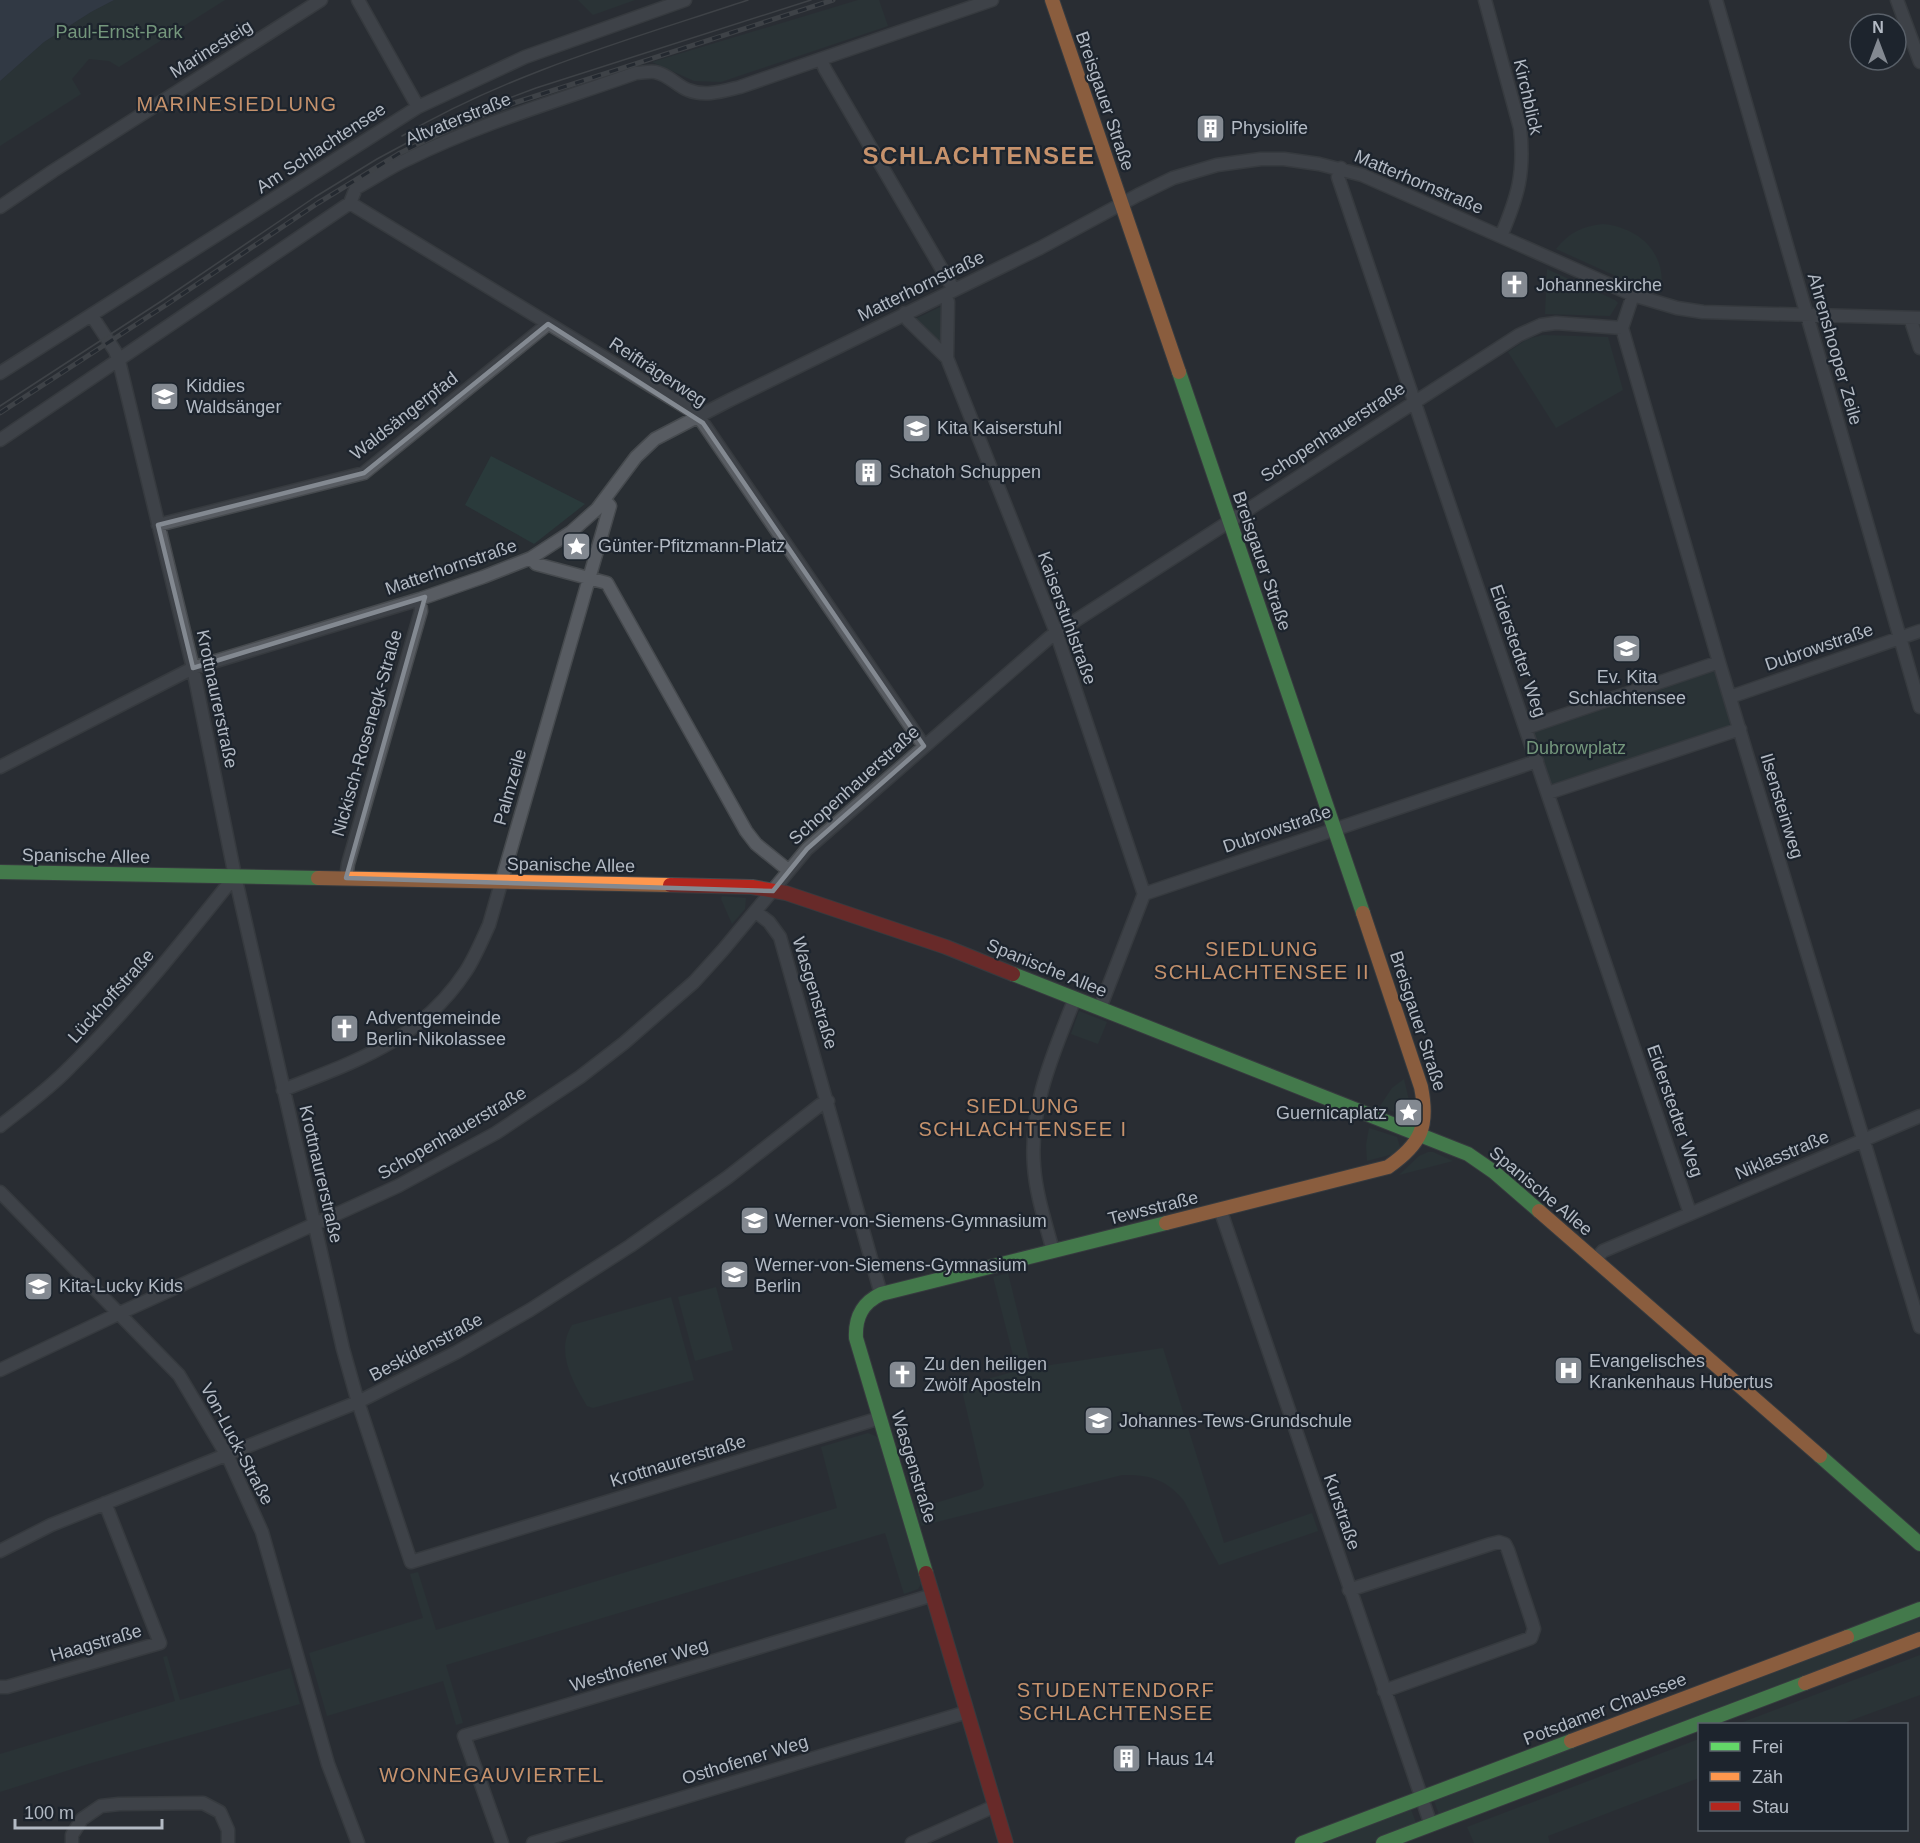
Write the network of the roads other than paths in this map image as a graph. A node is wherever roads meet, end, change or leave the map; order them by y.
1 (321, 0) edge
2 (358, 0) edge
3 (685, 0) edge
4 (992, 0) edge
5 (1052, 0) edge
6 (1485, 0) edge
7 (1716, 0) edge
8 (1897, 0) edge
9 (822, 59) junction
10 (1920, 62) edge
11 (418, 107) junction
12 (1341, 168) junction
13 (351, 203) junction
14 (1121, 204) junction
15 (0, 207) edge
16 (1501, 236) junction
17 (949, 292) junction
18 (1633, 295) junction
19 (905, 313) junction
20 (1807, 315) junction
21 (92, 316) junction
22 (1915, 318) edge
23 (548, 324) junction
24 (1622, 328) junction
25 (1920, 348) edge
26 (947, 358) junction
27 (119, 361) junction
28 (0, 373) edge
29 (1414, 402) junction
30 (697, 416) junction
31 (0, 440) edge
32 (605, 500) junction
33 (1229, 520) junction
34 (158, 525) junction
35 (531, 558) junction
36 (589, 579) junction
37 (420, 599) junction
38 (1920, 631) edge
39 (1056, 632) junction
40 (1900, 638) junction
41 (1719, 662) junction
42 (193, 668) junction
43 (1730, 697) junction
44 (1920, 707) edge
45 (1526, 728) junction
46 (1740, 729) junction
47 (924, 746) junction
48 (1537, 762) junction
49 (0, 767) edge
50 (1548, 793) junction
51 (1334, 829) junction
52 (788, 870) junction
53 (0, 872) edge
54 (235, 876) junction
55 (346, 878) junction
56 (501, 882) junction
57 (774, 891) junction
58 (1144, 894) junction
59 (756, 912) junction
60 (1075, 998) junction
61 (1100, 1008) junction
62 (283, 1090) junction
63 (828, 1101) junction
64 (1920, 1116) edge
65 (0, 1126) edge
66 (1419, 1134) junction
67 (1863, 1141) junction
68 (0, 1192) edge
69 (1220, 1209) junction
70 (1690, 1213) junction
71 (314, 1226) junction
72 (1053, 1251) junction
73 (1595, 1260) junction
74 (882, 1294) junction
75 (120, 1313) junction
76 (1920, 1327) edge
77 (0, 1370) edge
78 (358, 1402) junction
79 (880, 1419) junction
80 (226, 1454) junction
81 (105, 1503) junction
82 (1920, 1544) edge
83 (0, 1551) edge
84 (1349, 1590) junction
85 (933, 1596) junction
86 (1920, 1608) edge
87 (1920, 1639) edge
88 (0, 1687) edge
89 (1384, 1691) junction
90 (968, 1712) junction
91 (1698, 1723) edge
92 (1699, 1723) edge
93 (1421, 1798) junction
94 (995, 1806) junction
95 (1431, 1825) junction
96 (72, 1843) edge
97 (228, 1843) edge
98 (358, 1843) edge
99 (502, 1843) edge
100 (533, 1843) edge
101 (912, 1843) edge
102 (1006, 1843) edge
103 (1302, 1843) edge
104 (1383, 1843) edge

1 - 15 street, Marinesteig
2 - 11 street
3 - 11 street, Am Schlachtensee
4 - 9 street, Altvaterstraße
5 - 14 main road, Breisgauer Straße
6 - 16 street, Kirchblick
7 - 20 street, Ahrenshooper Zeile
8 - 10 street
9 - 13 street, Altvaterstraße
9 - 17 street, Kaiserstuhlstraße
11 - 21 street, Am Schlachtensee
12 - 14 street, Matterhornstraße
12 - 16 street, Matterhornstraße
12 - 29 street, Eiderstedter Weg
13 - 23 street, Reifträgerweg
13 - 27 street, Altvaterstraße
14 - 17 street, Matterhornstraße
14 - 33 main road, Breisgauer Straße
16 - 18 street, Matterhornstraße
17 - 19 street, Matterhornstraße
17 - 26 street, Kaiserstuhlstraße
18 - 20 street, Matterhornstraße
18 - 24 street
19 - 26 street, Kaiserstuhlstraße
19 - 30 street, Matterhornstraße
20 - 22 street, Matterhornstraße
20 - 40 street, Ahrenshooper Zeile
21 - 27 street, Krottnaurerstraße
21 - 28 street, Am Schlachtensee
22 - 25 street
23 - 30 street, Reifträgerweg
23 - 34 street, Waldsängerpfad
24 - 29 street, Schopenhauerstraße
24 - 41 street, Ilsensteinweg
26 - 39 street, Kaiserstuhlstraße
27 - 31 street, Altvaterstraße
27 - 34 street, Krottnaurerstraße
29 - 33 street, Schopenhauerstraße
29 - 45 street, Eiderstedter Weg
30 - 32 street, Matterhornstraße
30 - 47 street, Reifträgerweg
32 - 35 street, Matterhornstraße
32 - 36 street, Palmzeile
33 - 39 street, Schopenhauerstraße
33 - 51 main road, Breisgauer Straße
34 - 42 street, Krottnaurerstraße
35 - 36 street
35 - 37 street, Matterhornstraße
36 - 52 street
36 - 56 street, Palmzeile
37 - 42 street, Matterhornstraße
37 - 55 street, Nickisch-Rosenegk-Straße
38 - 40 street, Dubrowstraße
39 - 47 street, Schopenhauerstraße
39 - 58 street, Kaiserstuhlstraße
40 - 43 street, Dubrowstraße
40 - 44 street, Ahrenshooper Zeile
41 - 43 street, Ilsensteinweg
41 - 45 street
42 - 49 street, Matterhornstraße
42 - 54 street, Krottnaurerstraße
43 - 46 street, Ilsensteinweg
45 - 48 street, Eiderstedter Weg
46 - 50 street
46 - 67 street, Ilsensteinweg
47 - 52 street, Schopenhauerstraße
48 - 50 street, Eiderstedter Weg
48 - 51 street, Dubrowstraße
50 - 70 street, Eiderstedter Weg
51 - 58 street, Dubrowstraße
51 - 66 main road, Breisgauer Straße
52 - 57 street, Schopenhauerstraße
53 - 54 main road, Spanische Allee
54 - 55 main road, Spanische Allee
54 - 62 street, Krottnaurerstraße
54 - 65 street, Lückhoffstraße
55 - 56 main road, Spanische Allee
56 - 57 main road, Spanische Allee
56 - 62 street, Palmzeile
57 - 59 street, Schopenhauerstraße
57 - 60 main road, Spanische Allee
58 - 61 street
59 - 63 street, Wasgenstraße
59 - 71 street, Schopenhauerstraße
60 - 61 main road, Spanische Allee
60 - 72 street
61 - 66 main road, Spanische Allee
62 - 71 street, Krottnaurerstraße
63 - 74 street, Wasgenstraße
63 - 78 street, Beskidenstraße
64 - 67 street, Niklasstraße
66 - 69 main road, Tewsstraße
66 - 73 main road, Spanische Allee
67 - 70 street, Niklasstraße
67 - 76 street, Ilsensteinweg
68 - 75 street, Von-Luck-Straße
69 - 72 main road, Tewsstraße
69 - 84 street, Kurstraße
70 - 73 street, Niklasstraße
71 - 75 street, Schopenhauerstraße
71 - 78 street, Krottnaurerstraße
72 - 74 main road, Tewsstraße
73 - 82 main road, Spanische Allee
74 - 79 main road, Wasgenstraße
75 - 77 street, Schopenhauerstraße
75 - 80 street, Von-Luck-Straße
78 - 79 street, Krottnaurerstraße
78 - 80 street, Beskidenstraße
79 - 85 main road, Wasgenstraße
80 - 81 street, Beskidenstraße
80 - 98 street, Von-Luck-Straße
81 - 83 street, Beskidenstraße
81 - 88 street, Haagstraße
84 - 89 street, Kurstraße
84 - 89 street
85 - 90 main road, Wasgenstraße
85 - 99 street, Westhofener Weg
86 - 93 main road, Potsdamer Chaussee
87 - 92 main road
89 - 93 street, Kurstraße
90 - 94 main road, Wasgenstraße
90 - 100 street, Osthofener Weg
91 - 95 main road
93 - 95 street, Kurstraße
93 - 103 main road, Potsdamer Chaussee
94 - 101 street
94 - 102 main road, Wasgenstraße
95 - 104 main road
96 - 97 street

